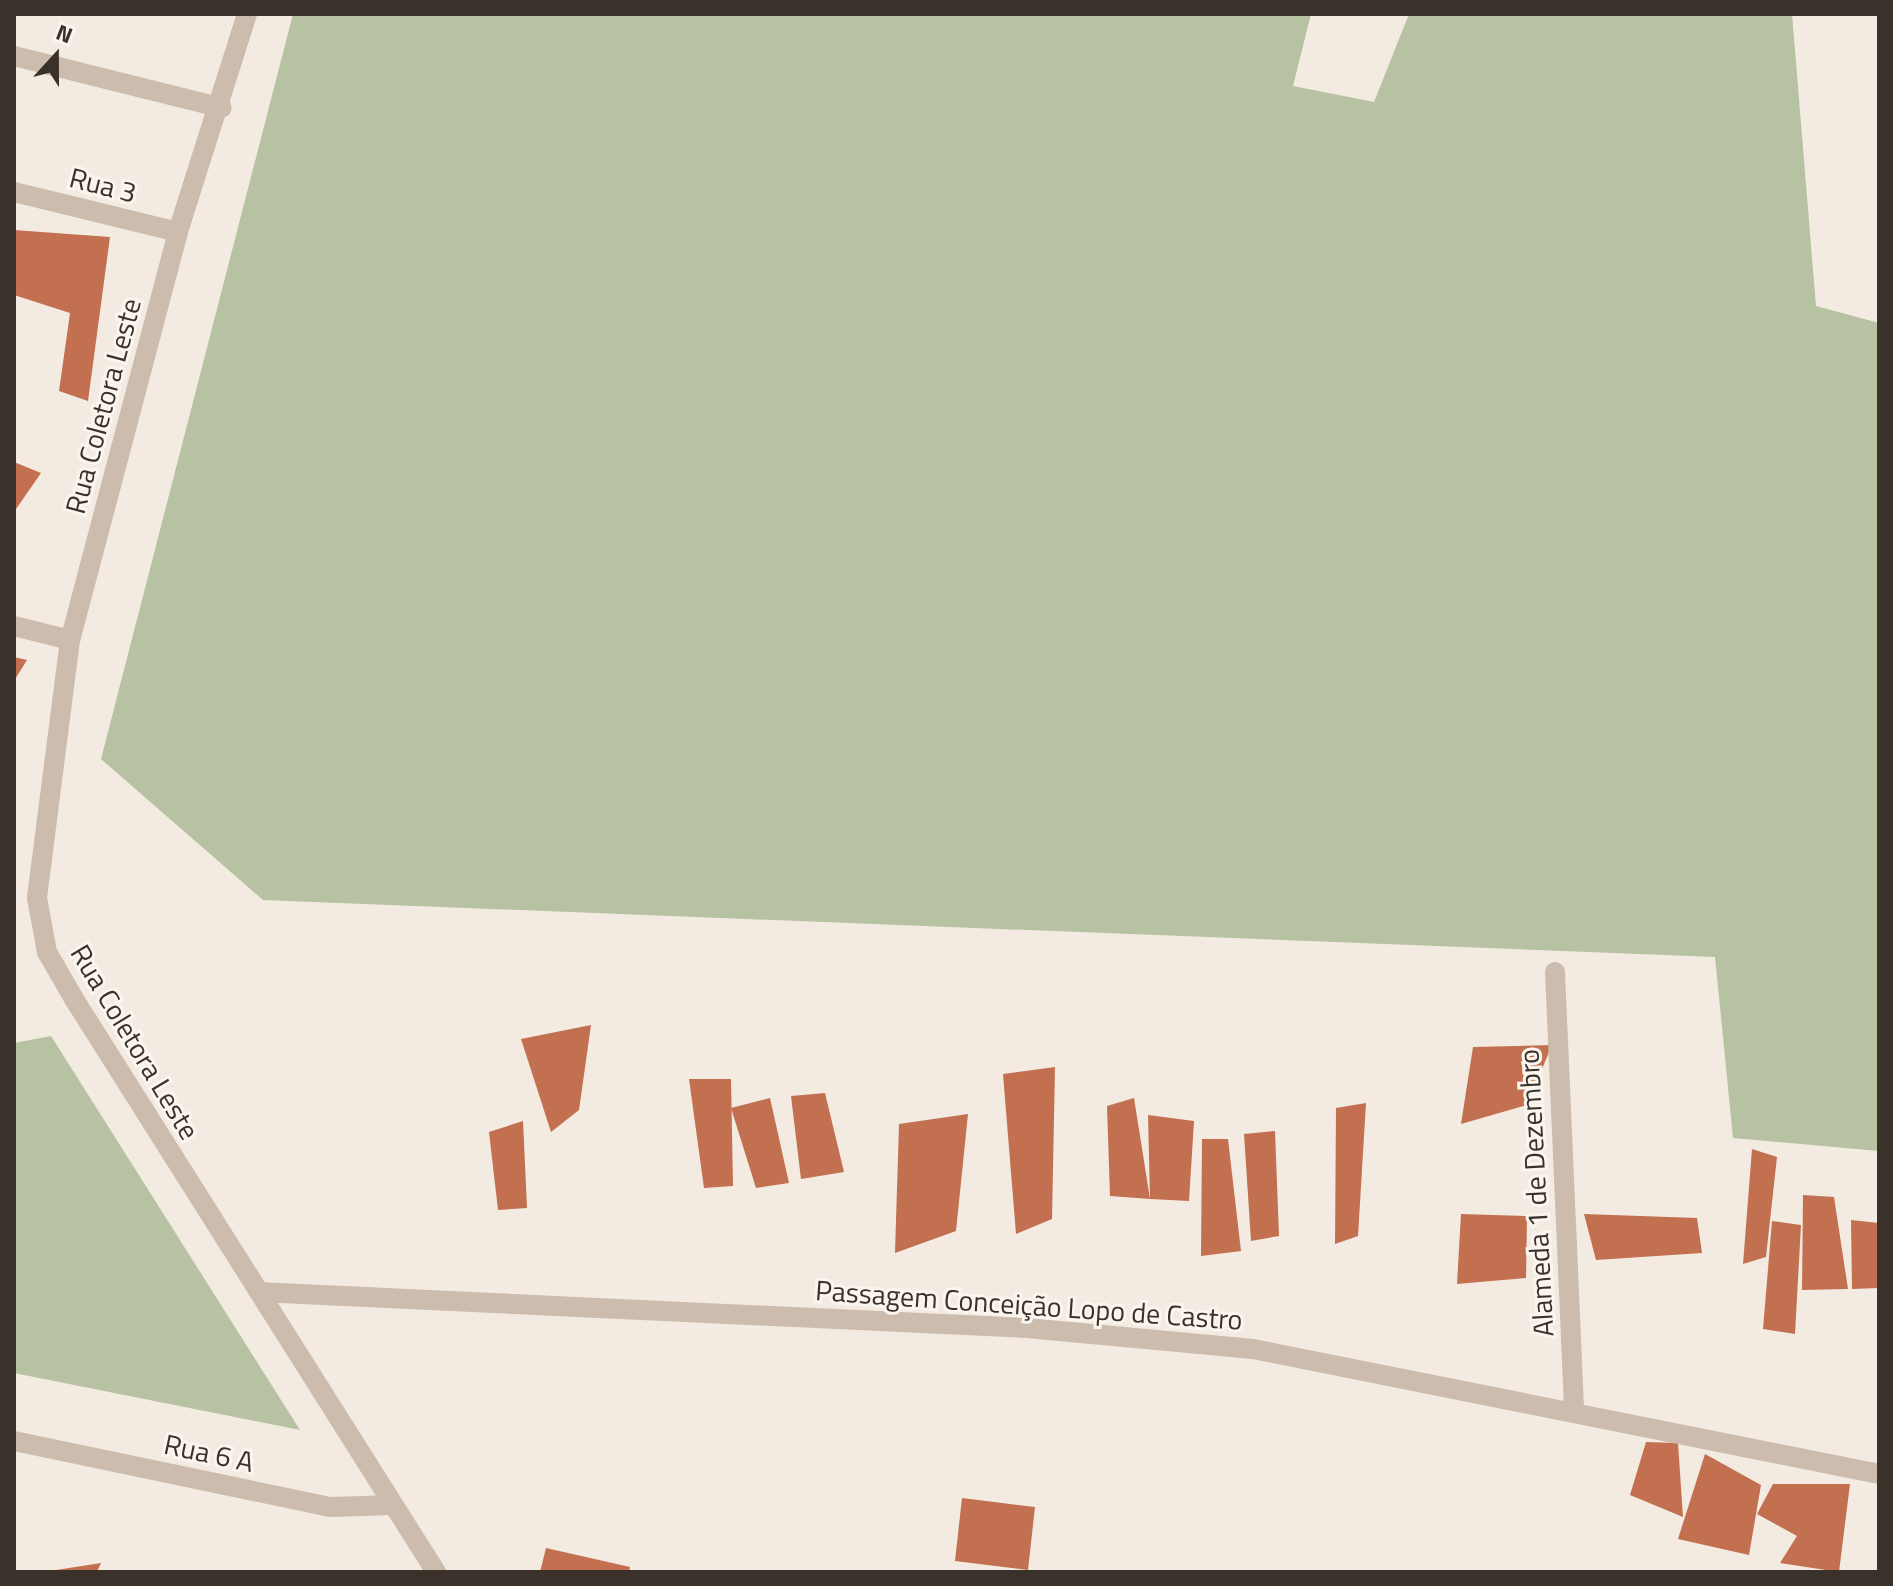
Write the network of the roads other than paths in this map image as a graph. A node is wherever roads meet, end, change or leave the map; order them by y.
1 (247, 14) edge
2 (14, 56) edge
3 (222, 108) junction
4 (14, 192) edge
5 (178, 232) junction
6 (14, 626) edge
7 (70, 640) junction
8 (1555, 972) dead end
9 (259, 1292) junction
10 (1574, 1411) junction
11 (14, 1441) edge
12 (1879, 1474) edge
13 (393, 1505) junction
14 (436, 1572) edge

1 - 3 street, Rua Coletora Leste
2 - 3 street
3 - 5 street, Rua Coletora Leste
4 - 5 street, Rua 3
5 - 7 street, Rua Coletora Leste
6 - 7 street
7 - 9 street, Rua Coletora Leste
8 - 10 street, Alameda 1 de Dezembro
9 - 10 street, Passagem Conceição Lopo de Castro
9 - 13 street, Rua Coletora Leste
10 - 12 street, Passagem Conceição Lopo de Castro
11 - 13 street, Rua 6 A
13 - 14 street, Rua Coletora Leste

